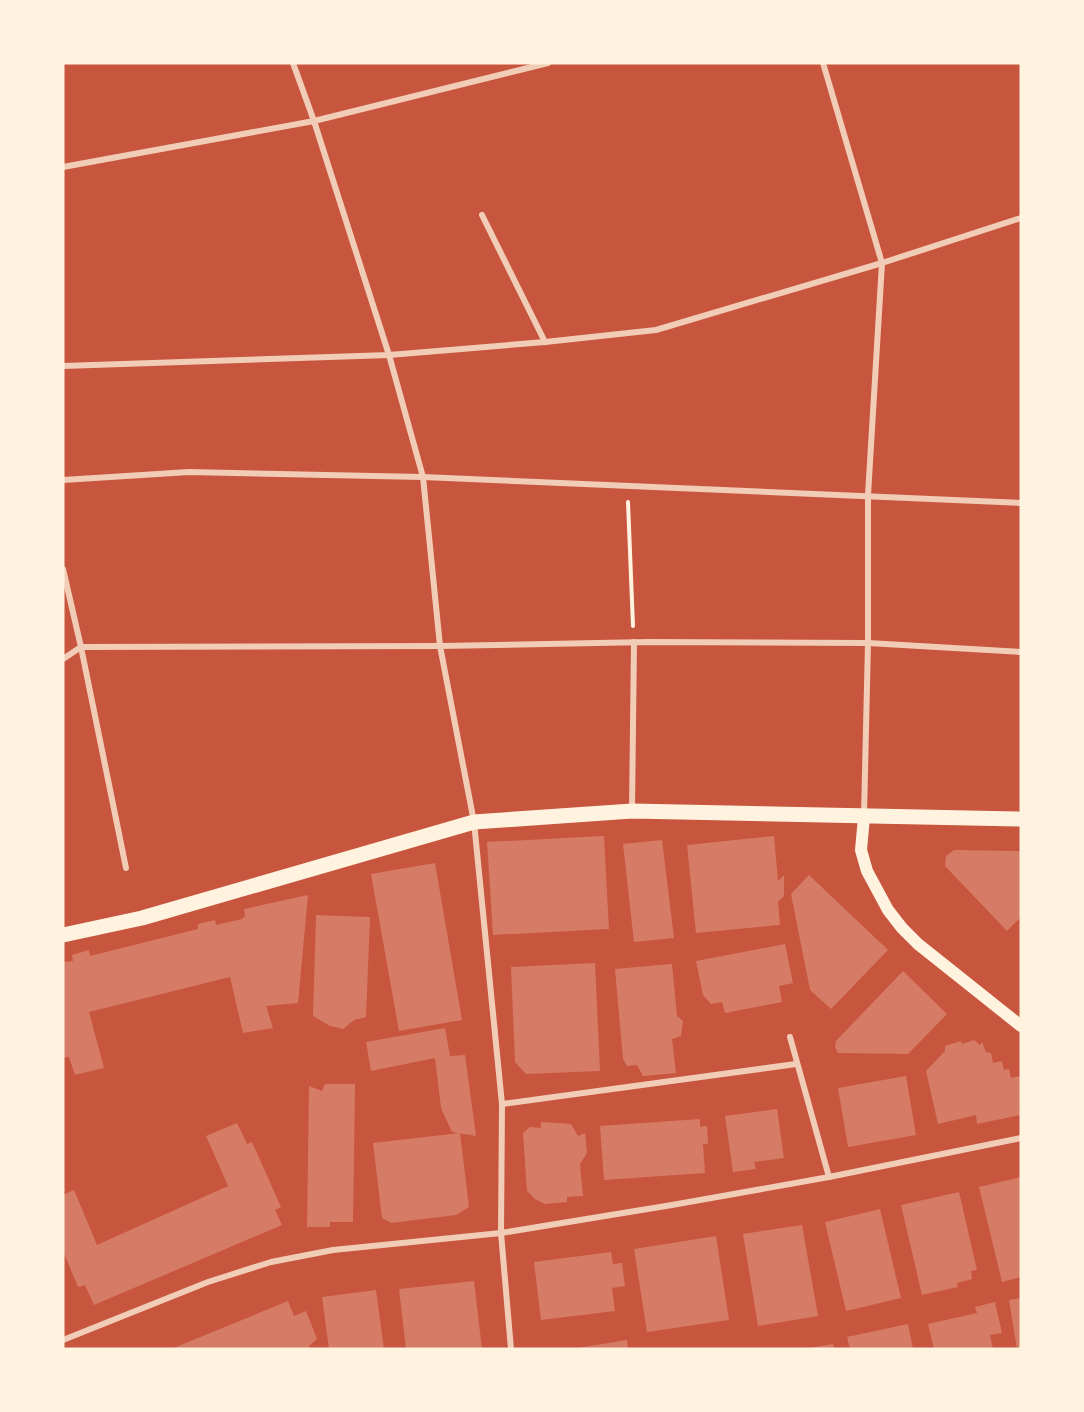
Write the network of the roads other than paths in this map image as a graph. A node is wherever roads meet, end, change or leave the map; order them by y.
1 (293, 63) edge
2 (548, 63) edge
3 (823, 63) edge
4 (314, 121) junction
5 (63, 167) edge
6 (482, 215) dead end
7 (1021, 218) edge
8 (882, 263) junction
9 (545, 342) junction
10 (389, 355) junction
11 (63, 366) edge
12 (423, 477) junction
13 (63, 480) edge
14 (868, 495) junction
15 (1021, 502) edge
16 (63, 569) edge
17 (634, 642) junction
18 (868, 644) junction
19 (440, 646) junction
20 (81, 647) junction
21 (1021, 652) edge
22 (63, 659) edge
23 (632, 812) junction
24 (864, 817) junction
25 (1021, 819) edge
26 (474, 822) junction
27 (126, 868) dead end
28 (63, 935) edge
29 (1021, 1026) edge
30 (790, 1037) dead end
31 (796, 1064) junction
32 (502, 1104) junction
33 (1021, 1138) edge
34 (829, 1177) junction
35 (501, 1233) junction
36 (63, 1340) edge
37 (511, 1349) edge

1 - 4 street
2 - 4 street
3 - 8 street
4 - 5 street
4 - 10 street
6 - 9 street
7 - 8 street
8 - 9 street
8 - 14 street
9 - 10 street
10 - 11 street
10 - 12 street
12 - 13 street
12 - 14 street
12 - 19 street
14 - 15 street
14 - 18 street
16 - 20 street
17 - 18 street
17 - 19 street
17 - 23 street
18 - 21 street
18 - 24 street
19 - 20 street
19 - 26 street
20 - 22 street
20 - 27 street
23 - 24 main road
23 - 26 main road
24 - 25 main road
24 - 29 main road
26 - 28 main road
26 - 32 street
30 - 31 street
31 - 32 street
31 - 34 street
32 - 35 street
33 - 34 street
34 - 35 street
35 - 36 street
35 - 37 street

